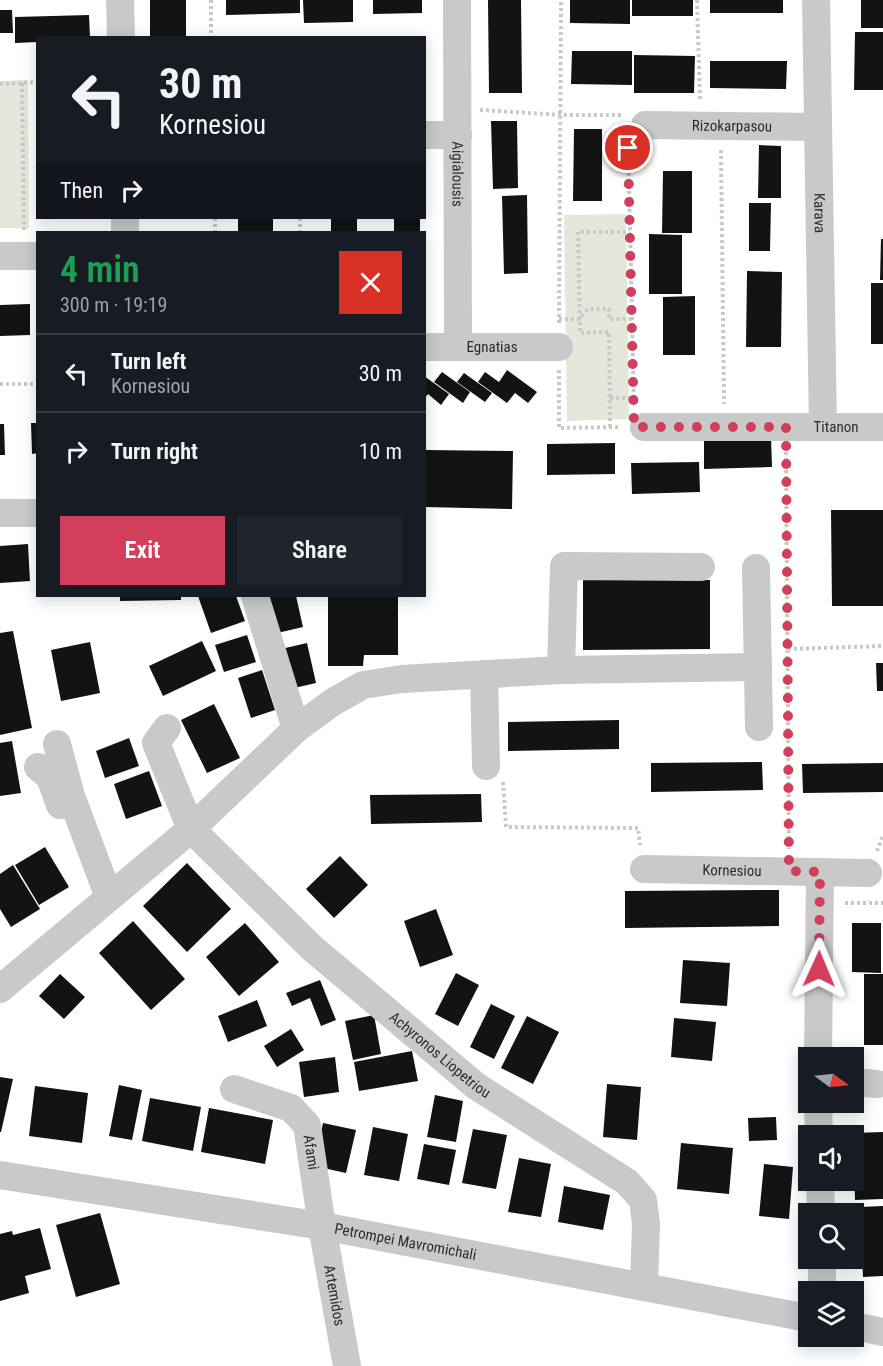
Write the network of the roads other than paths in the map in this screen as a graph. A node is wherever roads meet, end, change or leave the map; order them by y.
1 (120, 0) edge
2 (457, 0) edge
3 (816, 0) edge
4 (121, 36) edge
5 (458, 122) junction
6 (636, 126) road end
7 (818, 127) junction
8 (426, 134) edge
9 (559, 333) road end
10 (426, 347) edge
11 (458, 347) junction
12 (639, 427) road end
13 (823, 427) junction
14 (883, 427) edge
15 (0, 513) edge
16 (36, 513) edge
17 (702, 567) dead end
18 (756, 568) dead end
19 (255, 597) edge
20 (758, 668) junction
21 (561, 670) junction
22 (484, 674) junction
23 (759, 727) dead end
24 (167, 728) dead end
25 (296, 729) junction
26 (57, 744) dead end
27 (486, 766) road end
28 (38, 767) dead end
29 (191, 829) junction
30 (644, 868) road end
31 (820, 872) junction
32 (868, 873) dead end
33 (102, 904) junction
34 (0, 989) edge
35 (818, 1047) edge
36 (234, 1089) dead end
37 (0, 1175) edge
38 (322, 1226) junction
39 (644, 1287) junction
40 (798, 1316) edge
41 (864, 1328) edge
42 (883, 1332) edge
43 (347, 1366) edge

1 - 4 street
2 - 5 street, Aigialousis
3 - 7 street, Karava
5 - 8 street
5 - 11 street, Aigialousis
6 - 7 street, Rizokarpasou
7 - 13 street, Karava
9 - 11 street, Egnatias
10 - 11 street, Egnatias
12 - 13 street, Titanon
13 - 14 street, Titanon
15 - 16 street
17 - 21 street
18 - 20 street
19 - 25 street
20 - 21 street
20 - 23 street
21 - 22 street
22 - 25 street
22 - 27 street
24 - 29 street
25 - 29 street
26 - 33 street
28 - 33 street
29 - 33 street
29 - 39 street, Achyronos Liopetriou
30 - 31 street, Kornesiou
31 - 32 street, Kornesiou
31 - 35 street
33 - 34 street
36 - 38 street, Afami
37 - 38 street, Petrompei Mavromichali
38 - 39 street, Petrompei Mavromichali
38 - 43 street, Artemidos
39 - 40 street, Petrompei Mavromichali
41 - 42 street

